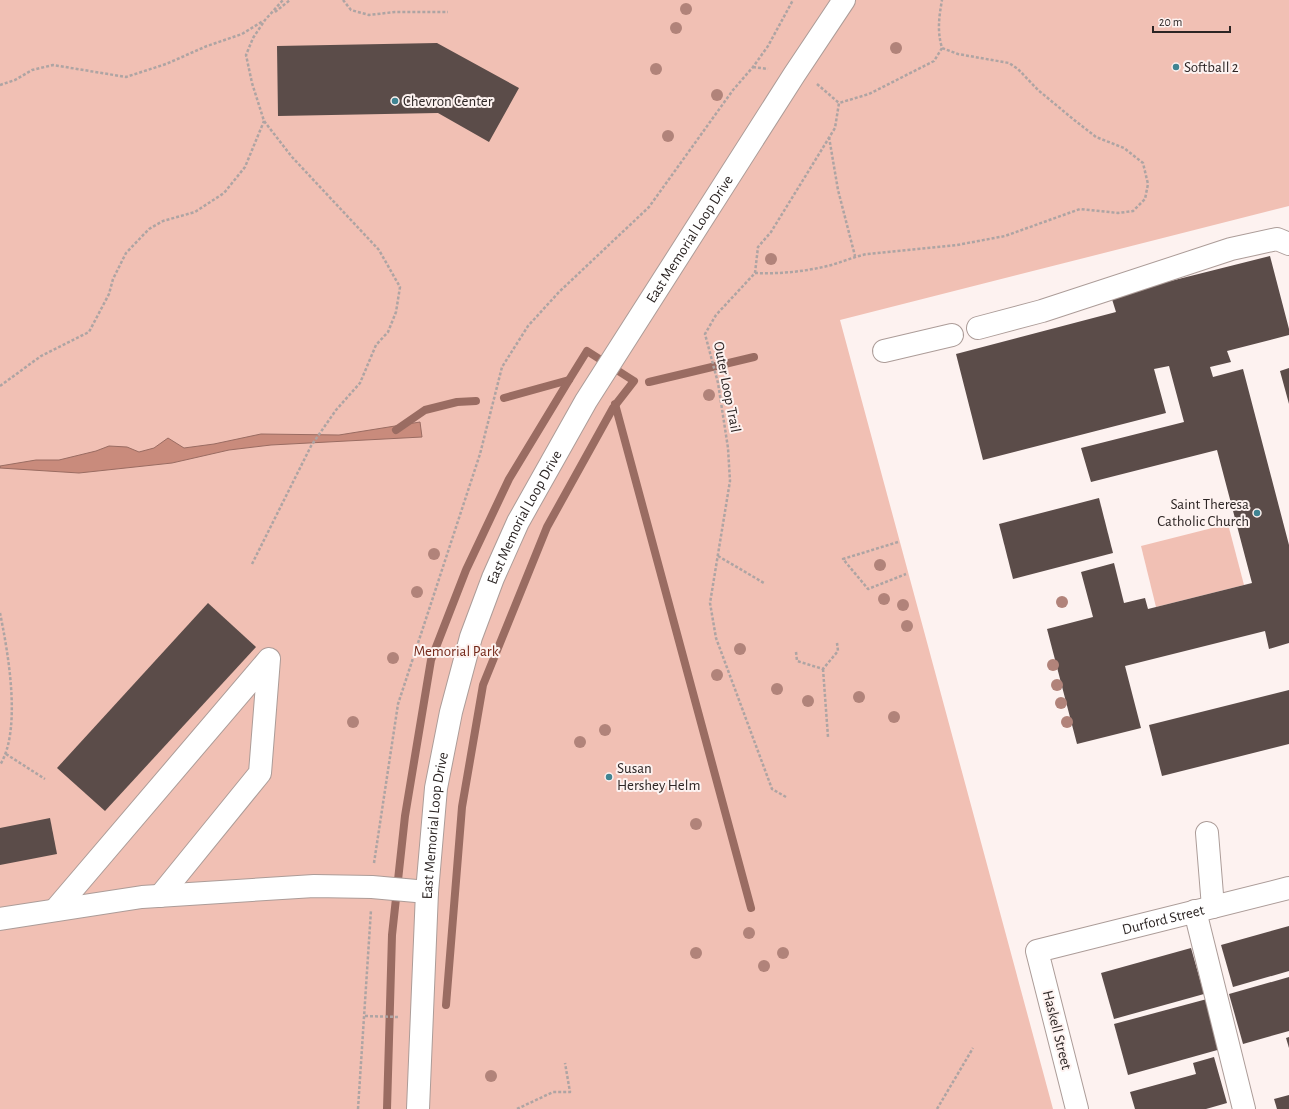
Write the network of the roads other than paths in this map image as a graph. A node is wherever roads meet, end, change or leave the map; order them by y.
1 (844, 0) edge
2 (1289, 244) edge
3 (978, 328) dead end
4 (952, 335) dead end
5 (884, 351) dead end
6 (1207, 834) dead end
7 (1289, 888) edge
8 (427, 892) junction
9 (160, 896) junction
10 (1204, 909) junction
11 (55, 910) junction
12 (0, 919) edge
13 (1036, 951) joint
14 (418, 1109) edge
15 (1077, 1109) edge
16 (1244, 1109) edge

1 - 8 street, East Memorial Loop Drive
2 - 3 street
4 - 5 street
6 - 10 street
7 - 10 street, Durford Street
8 - 9 street
8 - 14 street, East Memorial Loop Drive
9 - 11 street
9 - 11 street
10 - 13 street, Durford Street
10 - 16 street
11 - 12 street
13 - 15 street, Haskell Street

